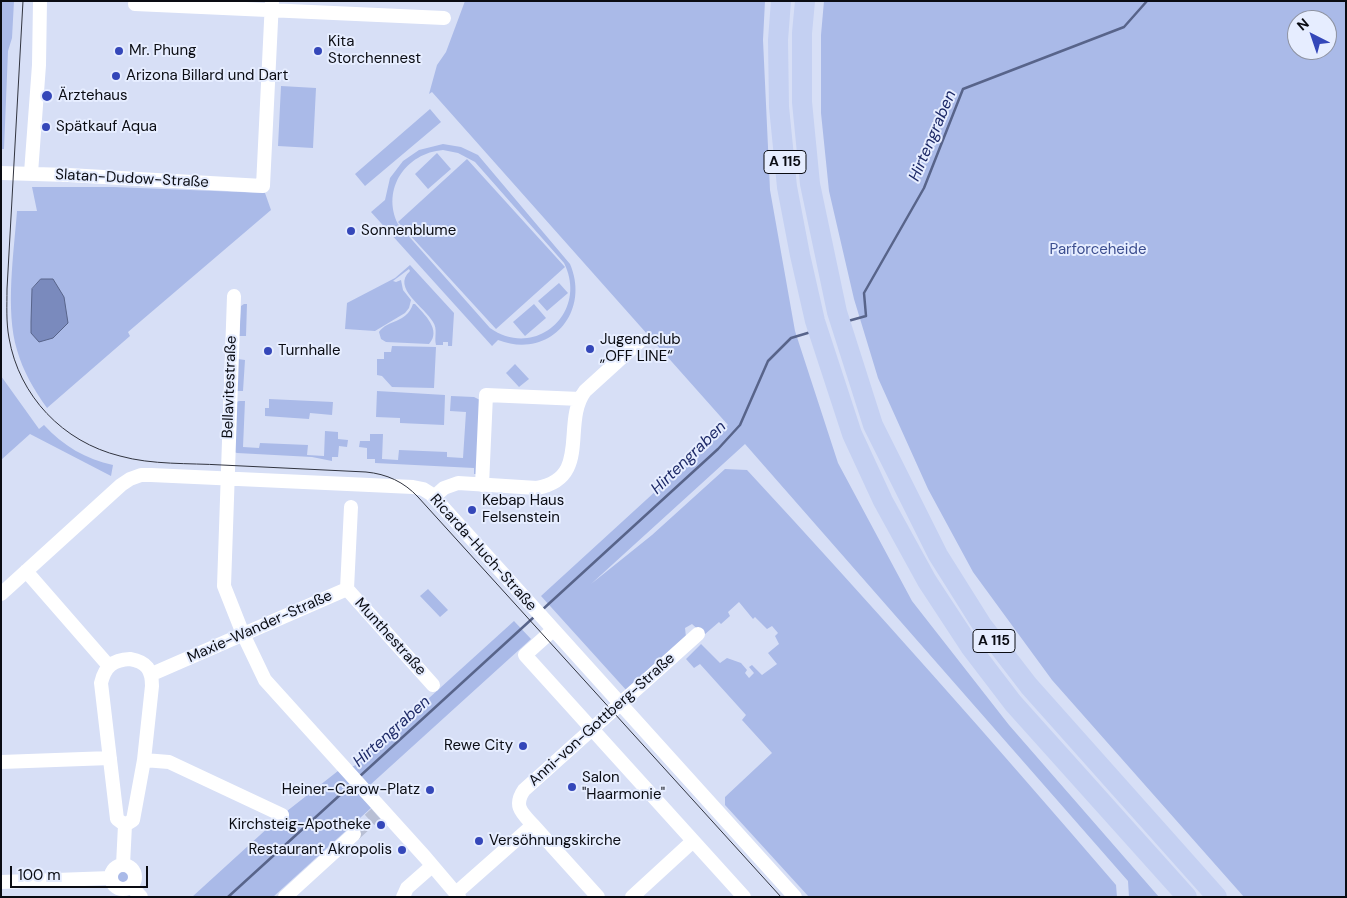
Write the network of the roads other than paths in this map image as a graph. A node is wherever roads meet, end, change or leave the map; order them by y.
1 (40, 1) edge
2 (781, 1) edge
3 (805, 1) edge
4 (135, 4) dead end
5 (272, 6) edge
6 (444, 18) dead end
7 (1, 173) edge
8 (31, 173) junction
9 (234, 296) dead end
10 (640, 341) dead end
11 (580, 399) junction
12 (227, 478) junction
13 (482, 485) junction
14 (434, 497) junction
15 (351, 507) dead end
16 (26, 571) junction
17 (347, 589) junction
18 (1, 594) edge
19 (549, 626) junction
20 (243, 634) junction
21 (698, 634) dead end
22 (108, 665) junction
23 (152, 674) junction
24 (433, 686) dead end
25 (620, 704) junction
26 (591, 729) junction
27 (110, 758) junction
28 (144, 760) junction
29 (1, 762) edge
30 (282, 815) dead end
31 (533, 825) junction
32 (125, 826) junction
33 (354, 834) tunnel mouth
34 (693, 841) junction
35 (123, 865) junction
36 (432, 866) junction
37 (111, 878) junction
38 (1, 882) edge
39 (132, 886) junction
40 (458, 895) edge
41 (141, 897) edge
42 (285, 897) edge
43 (403, 897) edge
44 (598, 897) edge
45 (632, 897) edge
46 (744, 897) edge
47 (795, 897) edge
48 (1187, 897) edge
49 (1217, 897) edge

1 - 8 street
2 - 48 highway, A 115
3 - 49 highway, A 115
4 - 5 street
5 - 6 street
5 - 8 street, Slatan-Dudow-Straße
7 - 8 street, Slatan-Dudow-Straße
9 - 12 street, Bellavitestraße
10 - 11 street
11 - 13 street
11 - 13 street
12 - 14 street, Ricarda-Huch-Straße
12 - 16 street, Ricarda-Huch-Straße
12 - 20 street, Bellavitestraße
13 - 14 street
14 - 19 street, Ricarda-Huch-Straße
15 - 17 street, Maxie-Wander-Straße
16 - 18 street, Ricarda-Huch-Straße
16 - 22 street
17 - 20 street, Maxie-Wander-Straße
17 - 24 street, Munthestraße
19 - 25 street, Ricarda-Huch-Straße
19 - 26 street
20 - 23 street, Maxie-Wander-Straße
20 - 36 street, Bellavitestraße
21 - 25 street, Anni-von-Gottberg-Straße
22 - 23 street
22 - 27 street
23 - 28 street
25 - 26 street, Anni-von-Gottberg-Straße
25 - 47 street, Ricarda-Huch-Straße
26 - 31 street, Anni-von-Gottberg-Straße
26 - 34 street
27 - 29 street
27 - 32 street
28 - 30 street
28 - 32 street
31 - 40 street
31 - 44 street
32 - 35 street
33 - 42 street
34 - 45 street
34 - 46 street
35 - 37 street
35 - 39 street
36 - 40 street, Bellavitestraße
36 - 43 street
37 - 38 street
37 - 39 street
39 - 41 street

